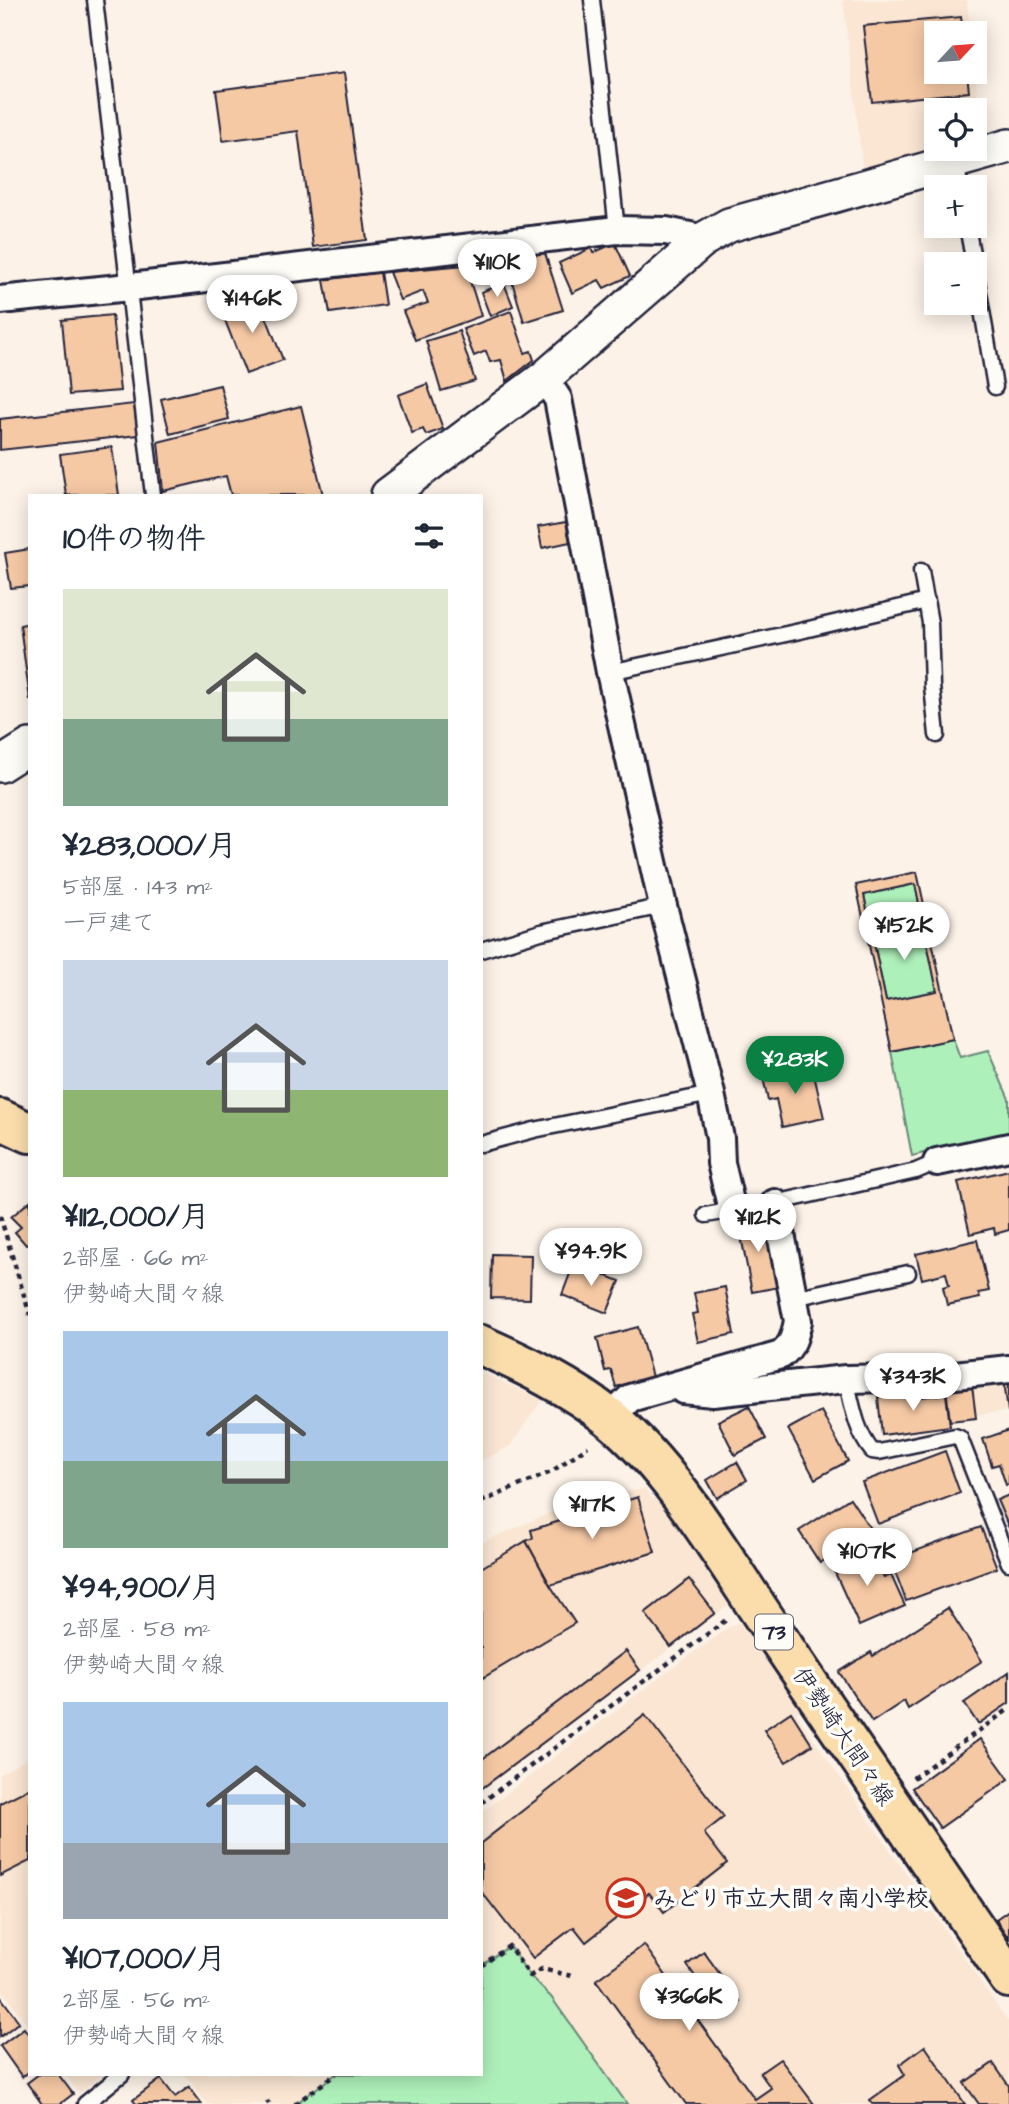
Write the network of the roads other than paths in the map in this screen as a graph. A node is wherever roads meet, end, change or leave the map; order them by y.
1 (95, 0) edge
2 (592, 0) edge
3 (1009, 146) edge
4 (958, 174) edge
5 (617, 230) junction
6 (704, 239) junction
7 (130, 287) junction
8 (0, 300) edge
9 (982, 315) edge
10 (544, 378) junction
11 (995, 387) dead end
12 (153, 494) edge
13 (389, 494) edge
14 (921, 571) dead end
15 (927, 601) junction
16 (610, 672) junction
17 (937, 735) dead end
18 (28, 747) edge
19 (0, 765) edge
20 (663, 906) junction
21 (483, 949) edge
22 (711, 1094) junction
23 (0, 1119) edge
24 (28, 1132) edge
25 (483, 1143) edge
26 (1009, 1147) edge
27 (937, 1162) joint
28 (775, 1203) junction
29 (719, 1212) joint
30 (908, 1273) dead end
31 (794, 1298) junction
32 (483, 1346) edge
33 (1009, 1369) edge
34 (846, 1379) junction
35 (668, 1388) junction
36 (610, 1418) junction
37 (1009, 1563) edge
38 (1009, 1978) edge
39 (120, 2076) edge
40 (85, 2104) edge

1 - 7 lane
2 - 5 lane
3 - 4 street
4 - 6 street
5 - 6 street
5 - 7 street
6 - 10 street
7 - 8 street
7 - 12 lane
9 - 11 lane
10 - 13 street
10 - 16 street
14 - 15 lane
15 - 16 lane
15 - 17 lane
16 - 20 street
18 - 19 street
20 - 21 lane
20 - 22 street
22 - 25 lane
22 - 29 street
23 - 24 main road
26 - 27 street
27 - 28 lane
28 - 29 lane
28 - 31 street
30 - 31 lane
31 - 35 street
32 - 36 main road, 伊勢崎大間々線 / 73
33 - 34 street
34 - 35 street
34 - 37 lane
35 - 36 street
36 - 38 main road, 伊勢崎大間々線 / 73
39 - 40 lane

